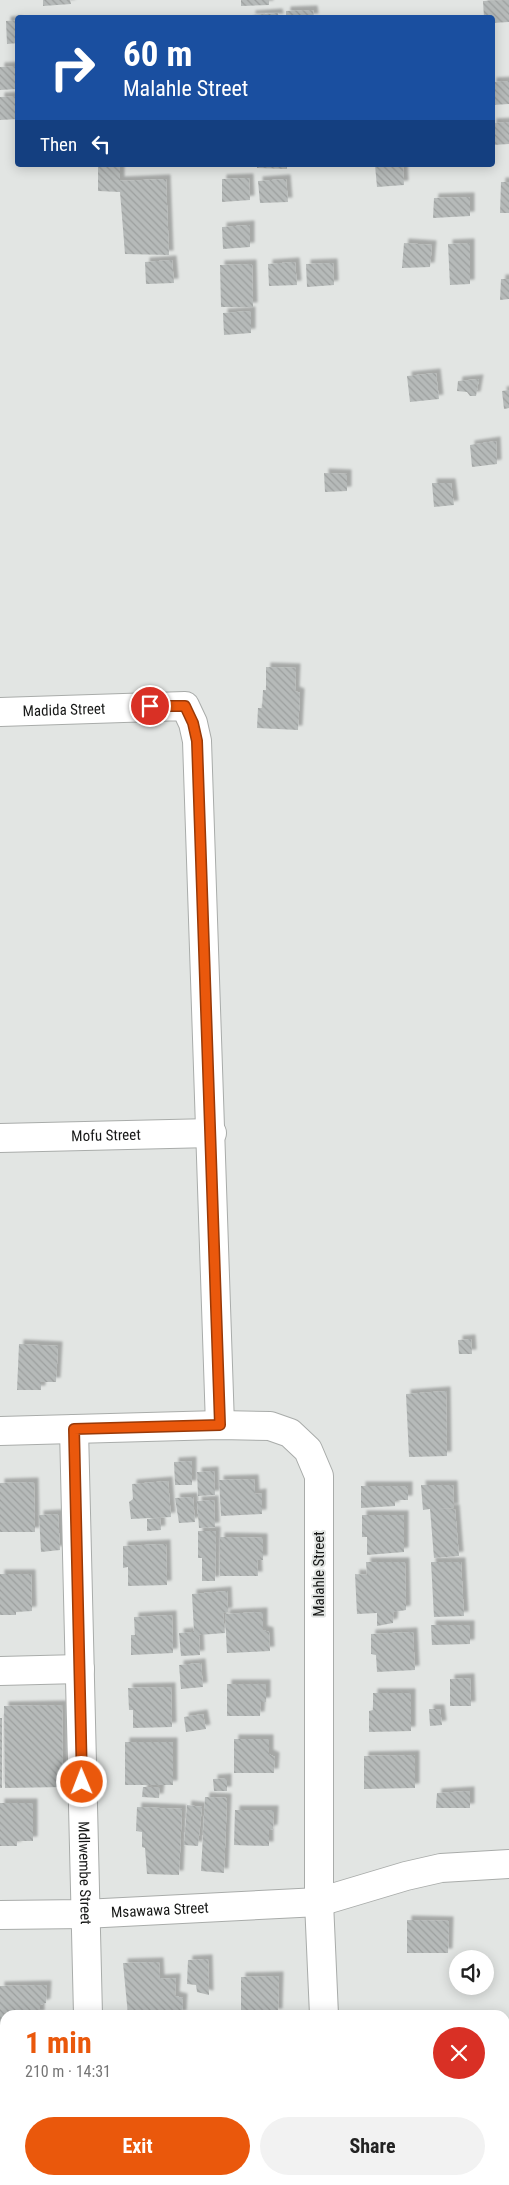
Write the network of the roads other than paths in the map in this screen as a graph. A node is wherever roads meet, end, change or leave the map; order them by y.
1 (0, 712) edge
2 (212, 1133) junction
3 (0, 1138) edge
4 (220, 1425) junction
5 (74, 1429) junction
6 (0, 1431) edge
7 (80, 1669) junction
8 (0, 1671) edge
9 (509, 1864) edge
10 (319, 1902) junction
11 (84, 1914) junction
12 (0, 1915) edge
13 (88, 2010) edge
14 (324, 2010) edge

1 - 2 street, Madida Street
2 - 3 street, Mofu Street
2 - 4 street, Madida Street
4 - 5 street, Malahle Street
4 - 10 street, Malahle Street
5 - 6 street, Malahle Street
5 - 7 street, Mdlwembe Street
7 - 8 street
7 - 11 street, Mdlwembe Street
9 - 10 street, Msawawa Street
10 - 11 street, Msawawa Street
10 - 14 street, Malahle Street
11 - 12 street, Msawawa Street
11 - 13 street, Mdlwembe Street

